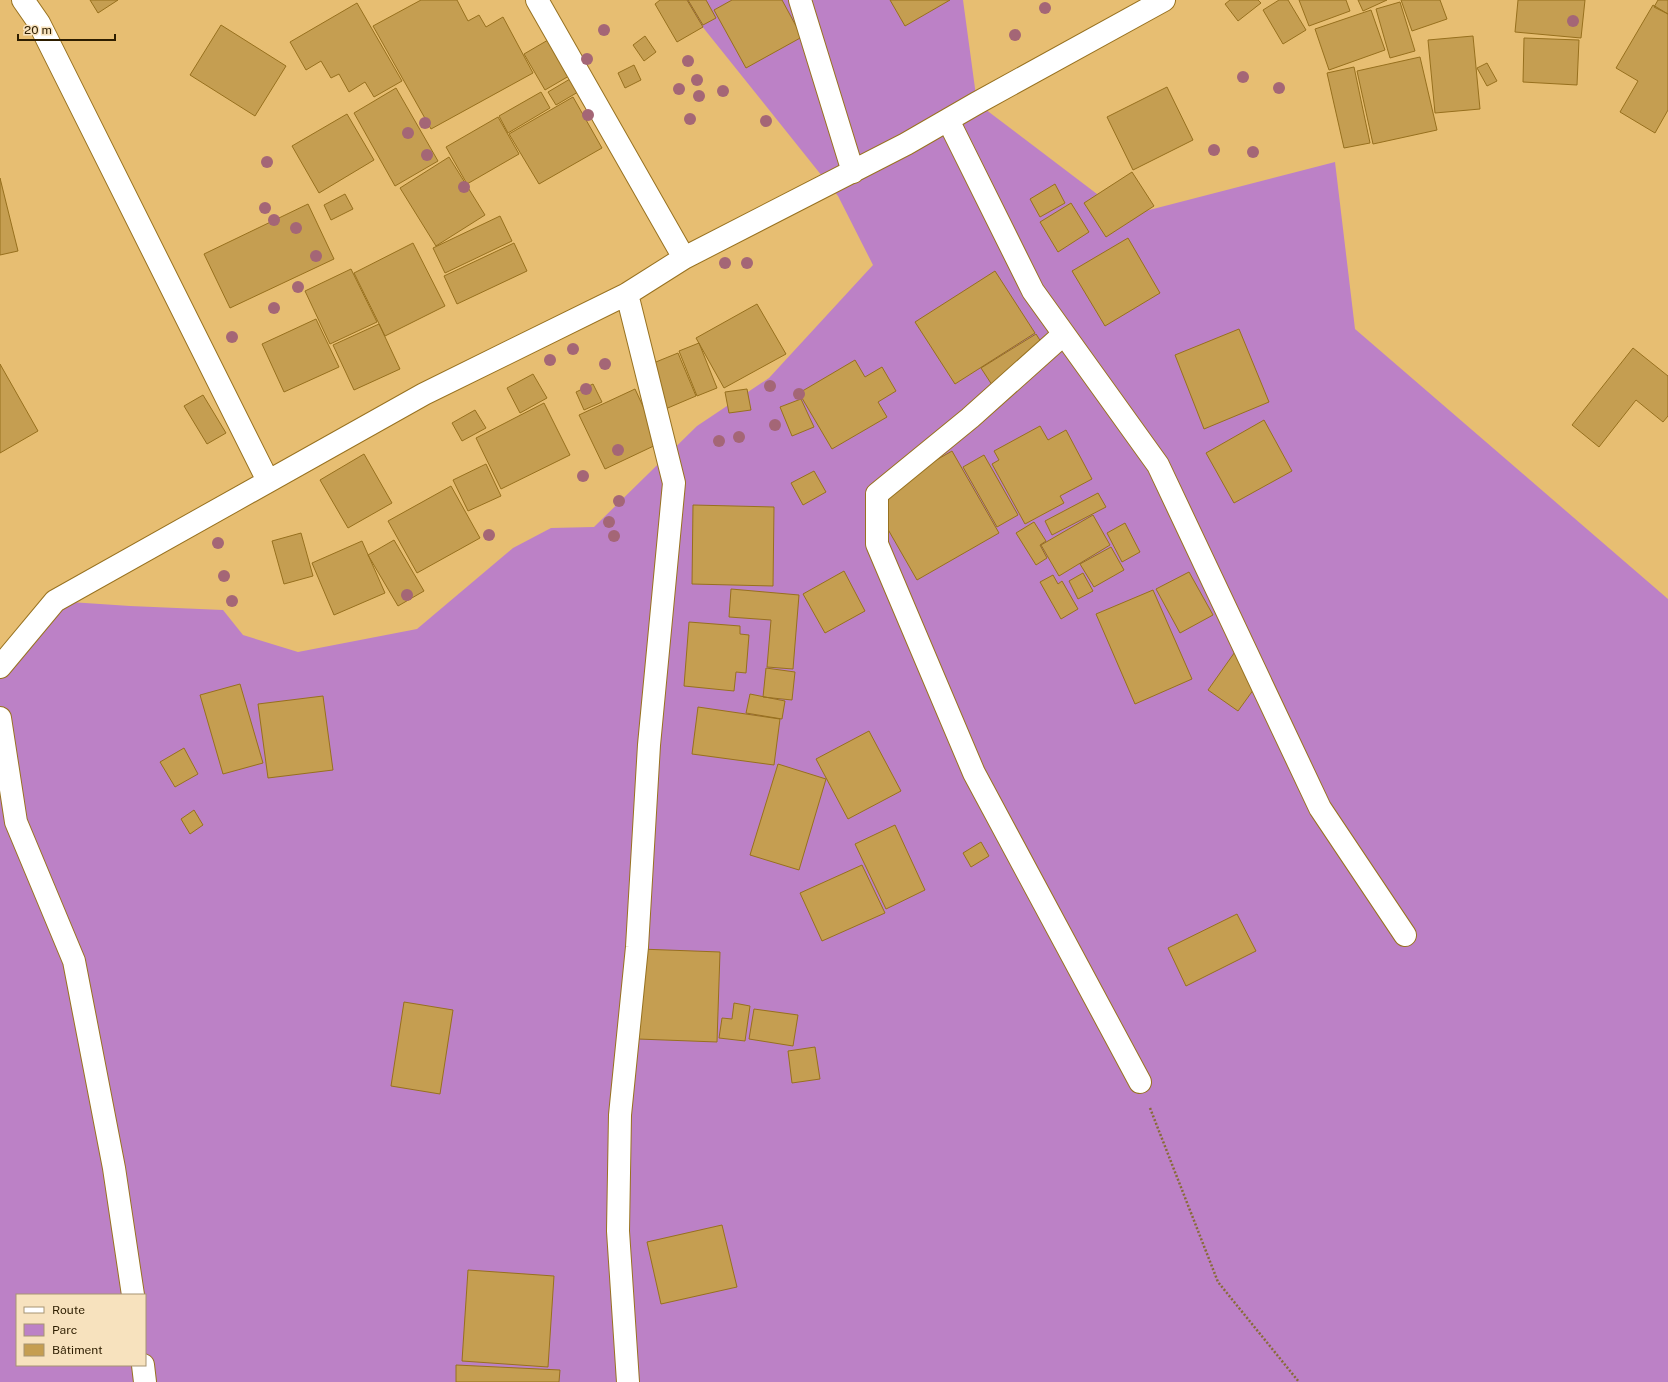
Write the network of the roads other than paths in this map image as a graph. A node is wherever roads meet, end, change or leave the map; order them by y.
1 (23, 0) edge
2 (537, 0) edge
3 (800, 0) edge
4 (1164, 0) edge
5 (948, 120) junction
6 (853, 172) junction
7 (684, 258) junction
8 (627, 294) junction
9 (1064, 334) junction
10 (268, 481) junction
11 (0, 667) edge
12 (0, 718) edge
13 (1405, 935) dead end
14 (1140, 1082) road end
15 (133, 1294) edge
16 (143, 1366) edge
17 (145, 1382) edge
18 (628, 1382) edge

1 - 10 street
2 - 7 street
3 - 6 street
4 - 5 street
5 - 6 street
5 - 9 street
6 - 7 street
7 - 8 street
8 - 10 street
8 - 18 street
9 - 13 street
9 - 14 street
10 - 11 street
12 - 15 street
16 - 17 street

